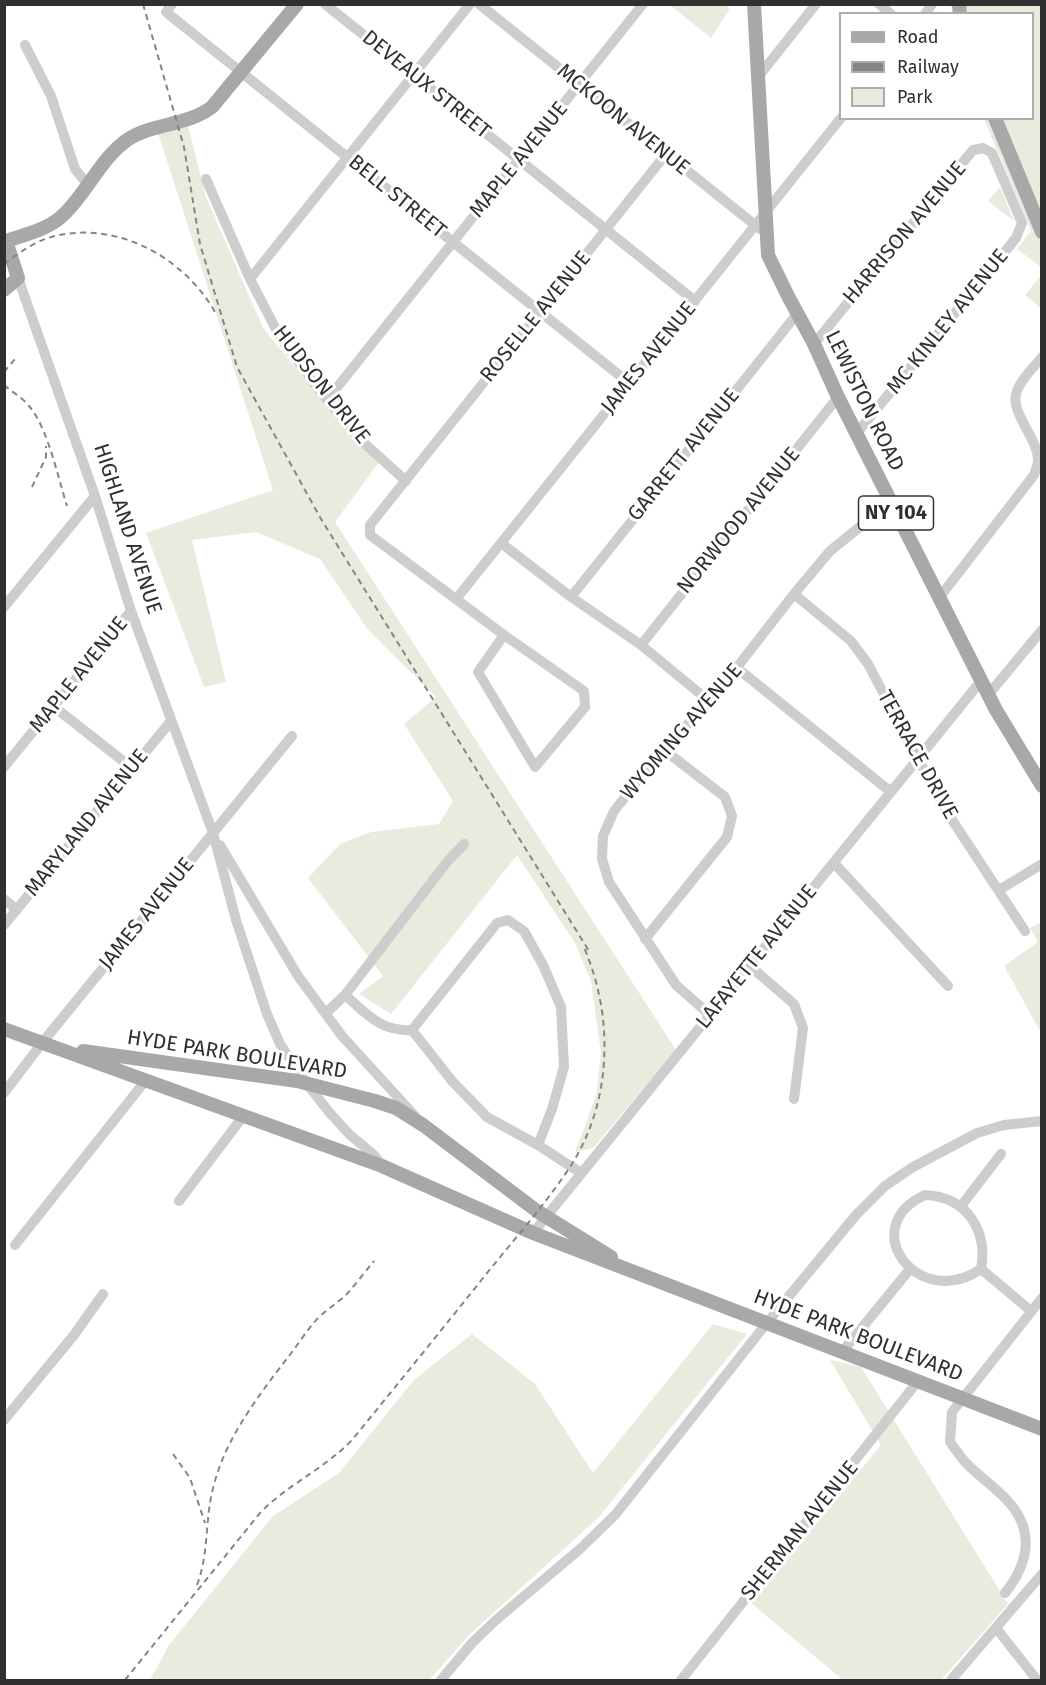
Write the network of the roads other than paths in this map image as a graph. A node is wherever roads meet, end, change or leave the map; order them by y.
1 (297, 4) edge
2 (325, 4) edge
3 (470, 4) edge
4 (479, 4) edge
5 (644, 4) edge
6 (754, 4) edge
7 (816, 4) edge
8 (169, 8) edge
9 (25, 45) dead end
10 (242, 73) junction
11 (413, 75) junction
12 (758, 77) junction
13 (579, 84) junction
14 (839, 120) edge
15 (996, 120) edge
16 (666, 154) junction
17 (347, 157) junction
18 (519, 160) junction
19 (206, 179) dead end
20 (88, 185) junction
21 (767, 211) junction
22 (755, 225) junction
23 (606, 230) junction
24 (1041, 232) edge
25 (767, 235) junction
26 (1016, 238) joint
27 (5, 239) edge
28 (453, 242) junction
29 (18, 278) junction
30 (249, 279) junction
31 (4, 290) edge
32 (695, 301) junction
33 (540, 311) junction
34 (797, 314) junction
35 (814, 344) junction
36 (1041, 357) edge
37 (629, 383) junction
38 (838, 398) junction
39 (327, 400) junction
40 (857, 433) junction
41 (406, 481) junction
42 (95, 496) junction
43 (893, 508) junction
44 (501, 543) junction
45 (794, 594) junction
46 (571, 597) junction
47 (457, 598) junction
48 (939, 598) junction
49 (4, 607) edge
50 (131, 611) junction
51 (1041, 630) edge
52 (504, 634) junction
53 (641, 645) junction
54 (737, 668) junction
55 (981, 681) junction
56 (988, 695) junction
57 (710, 702) junction
58 (53, 706) junction
59 (171, 721) junction
60 (292, 736) dead end
61 (663, 749) junction
62 (918, 759) junction
63 (4, 767) edge
64 (132, 768) junction
65 (1041, 786) edge
66 (891, 792) junction
67 (213, 833) junction
68 (464, 844) dead end
69 (834, 863) junction
70 (1041, 864) edge
71 (999, 890) junction
72 (4, 899) edge
73 (17, 910) junction
74 (4, 925) edge
75 (1025, 931) dead end
76 (645, 939) junction
77 (750, 966) junction
78 (948, 986) dead end
79 (345, 995) junction
80 (326, 1013) junction
81 (710, 1015) junction
82 (4, 1029) edge
83 (412, 1030) junction
84 (42, 1043) junction
85 (146, 1080) junction
86 (307, 1083) junction
87 (4, 1093) edge
88 (794, 1100) dead end
89 (244, 1115) junction
90 (1041, 1121) edge
91 (423, 1125) junction
92 (538, 1146) junction
93 (1001, 1154) dead end
94 (382, 1166) junction
95 (581, 1173) junction
96 (179, 1201) dead end
97 (962, 1206) junction
98 (546, 1217) junction
99 (533, 1233) junction
100 (15, 1245) dead end
101 (910, 1269) junction
102 (981, 1269) junction
103 (659, 1283) junction
104 (103, 1294) dead end
105 (1041, 1298) edge
106 (1031, 1311) junction
107 (766, 1324) junction
108 (843, 1351) junction
109 (918, 1381) junction
110 (962, 1398) junction
111 (4, 1420) edge
112 (1041, 1429) edge
113 (1041, 1574) edge
114 (1005, 1593) dead end
115 (996, 1628) junction
116 (441, 1680) edge
117 (681, 1680) edge
118 (951, 1680) edge
119 (1037, 1680) edge

1 - 10 main road
2 - 11 street, DEVEAUX STREET
3 - 11 street
4 - 13 street, MCKOON AVENUE
5 - 13 street, MAPLE AVENUE
6 - 12 main road, LEWISTON ROAD / NY 104
7 - 12 street
8 - 10 street, BELL STREET
9 - 20 street
10 - 17 street, BELL STREET
10 - 20 main road
11 - 17 street
11 - 18 street, DEVEAUX STREET
12 - 21 main road, LEWISTON ROAD / NY 104
13 - 16 street, MCKOON AVENUE
13 - 18 street, MAPLE AVENUE
14 - 21 street, JAMES AVENUE
15 - 24 main road
16 - 22 street, MCKOON AVENUE
16 - 23 street, ROSELLE AVENUE
17 - 28 street, BELL STREET
17 - 30 street
18 - 23 street, DEVEAUX STREET
18 - 28 street, MAPLE AVENUE
19 - 30 street, HUDSON DRIVE
20 - 27 main road
21 - 22 street, JAMES AVENUE
21 - 25 main road, LEWISTON ROAD / NY 104
22 - 25 street, MCKOON AVENUE
22 - 32 street, JAMES AVENUE
23 - 32 street, DEVEAUX STREET
23 - 33 street, ROSELLE AVENUE
25 - 34 main road, LEWISTON ROAD / NY 104
26 - 35 street, HARRISON AVENUE
26 - 40 street, MC KINLEY AVENUE
27 - 29 main road, HIGHLAND AVENUE
28 - 33 street, BELL STREET
28 - 39 street, MAPLE AVENUE
29 - 31 main road
29 - 42 street, HIGHLAND AVENUE
30 - 39 street, HUDSON DRIVE
32 - 37 street, JAMES AVENUE
33 - 37 street, BELL STREET
33 - 41 street, ROSELLE AVENUE
34 - 35 main road, LEWISTON ROAD / NY 104
34 - 46 street, GARRETT AVENUE
35 - 38 main road, LEWISTON ROAD / NY 104
36 - 48 street
37 - 44 street, JAMES AVENUE
38 - 40 main road, LEWISTON ROAD / NY 104
38 - 53 street, NORWOOD AVENUE
39 - 41 street, HUDSON DRIVE
40 - 43 main road, LEWISTON ROAD / NY 104
41 - 47 street, ROSELLE AVENUE
42 - 49 street
42 - 50 street, HIGHLAND AVENUE
43 - 45 street, WYOMING AVENUE
43 - 48 main road, LEWISTON ROAD / NY 104
44 - 46 street
44 - 47 street, JAMES AVENUE
45 - 54 street, WYOMING AVENUE
45 - 62 street, TERRACE DRIVE
46 - 53 street
47 - 52 street
48 - 55 main road, LEWISTON ROAD / NY 104
50 - 58 street, MAPLE AVENUE
50 - 59 street, HIGHLAND AVENUE
51 - 56 street
52 - 52 street
53 - 57 street
54 - 57 street, WYOMING AVENUE
54 - 66 street
55 - 56 main road, LEWISTON ROAD / NY 104
55 - 62 street, LAFAYETTE AVENUE
56 - 65 main road, LEWISTON ROAD / NY 104
57 - 61 street, WYOMING AVENUE
58 - 63 street, MAPLE AVENUE
58 - 64 street
59 - 64 street, MARYLAND AVENUE
59 - 67 street, HIGHLAND AVENUE
60 - 67 street, JAMES AVENUE
61 - 76 street, WYOMING AVENUE
61 - 76 street
62 - 66 street, LAFAYETTE AVENUE
62 - 71 street, TERRACE DRIVE
64 - 73 street, MARYLAND AVENUE
66 - 69 street, LAFAYETTE AVENUE
67 - 80 street, HIGHLAND AVENUE
67 - 84 street, JAMES AVENUE
67 - 86 street, HIGHLAND AVENUE
68 - 79 street
69 - 77 street, LAFAYETTE AVENUE
69 - 78 street
70 - 71 street
71 - 75 street, TERRACE DRIVE
72 - 73 street
73 - 74 street, MARYLAND AVENUE
76 - 81 street, WYOMING AVENUE
77 - 81 street, LAFAYETTE AVENUE
77 - 88 street
79 - 80 street
79 - 83 street
80 - 91 street, HIGHLAND AVENUE
81 - 95 street, LAFAYETTE AVENUE
82 - 84 main road, HYDE PARK BOULEVARD
83 - 92 street
83 - 92 street
84 - 85 main road, HYDE PARK BOULEVARD
84 - 86 main road, HYDE PARK BOULEVARD
84 - 87 street, JAMES AVENUE
85 - 89 main road, HYDE PARK BOULEVARD
85 - 100 street
86 - 91 main road, HYDE PARK BOULEVARD
86 - 94 street, HIGHLAND AVENUE
89 - 94 main road, HYDE PARK BOULEVARD
89 - 96 street
90 - 107 street
91 - 98 main road, HYDE PARK BOULEVARD
92 - 95 street
93 - 97 street
94 - 99 main road, HYDE PARK BOULEVARD
95 - 98 street, LAFAYETTE AVENUE
97 - 101 street
97 - 102 street
98 - 99 street, LAFAYETTE AVENUE
98 - 103 main road, HYDE PARK BOULEVARD
99 - 103 main road, HYDE PARK BOULEVARD
101 - 102 street
101 - 108 street
102 - 106 street
103 - 107 main road, HYDE PARK BOULEVARD
104 - 111 street
105 - 106 street
106 - 110 street
107 - 108 main road, HYDE PARK BOULEVARD
107 - 116 street
108 - 109 main road, HYDE PARK BOULEVARD
109 - 110 main road, HYDE PARK BOULEVARD
109 - 117 street, SHERMAN AVENUE
110 - 112 main road, HYDE PARK BOULEVARD
110 - 114 street
113 - 115 street
115 - 118 street
115 - 119 street

